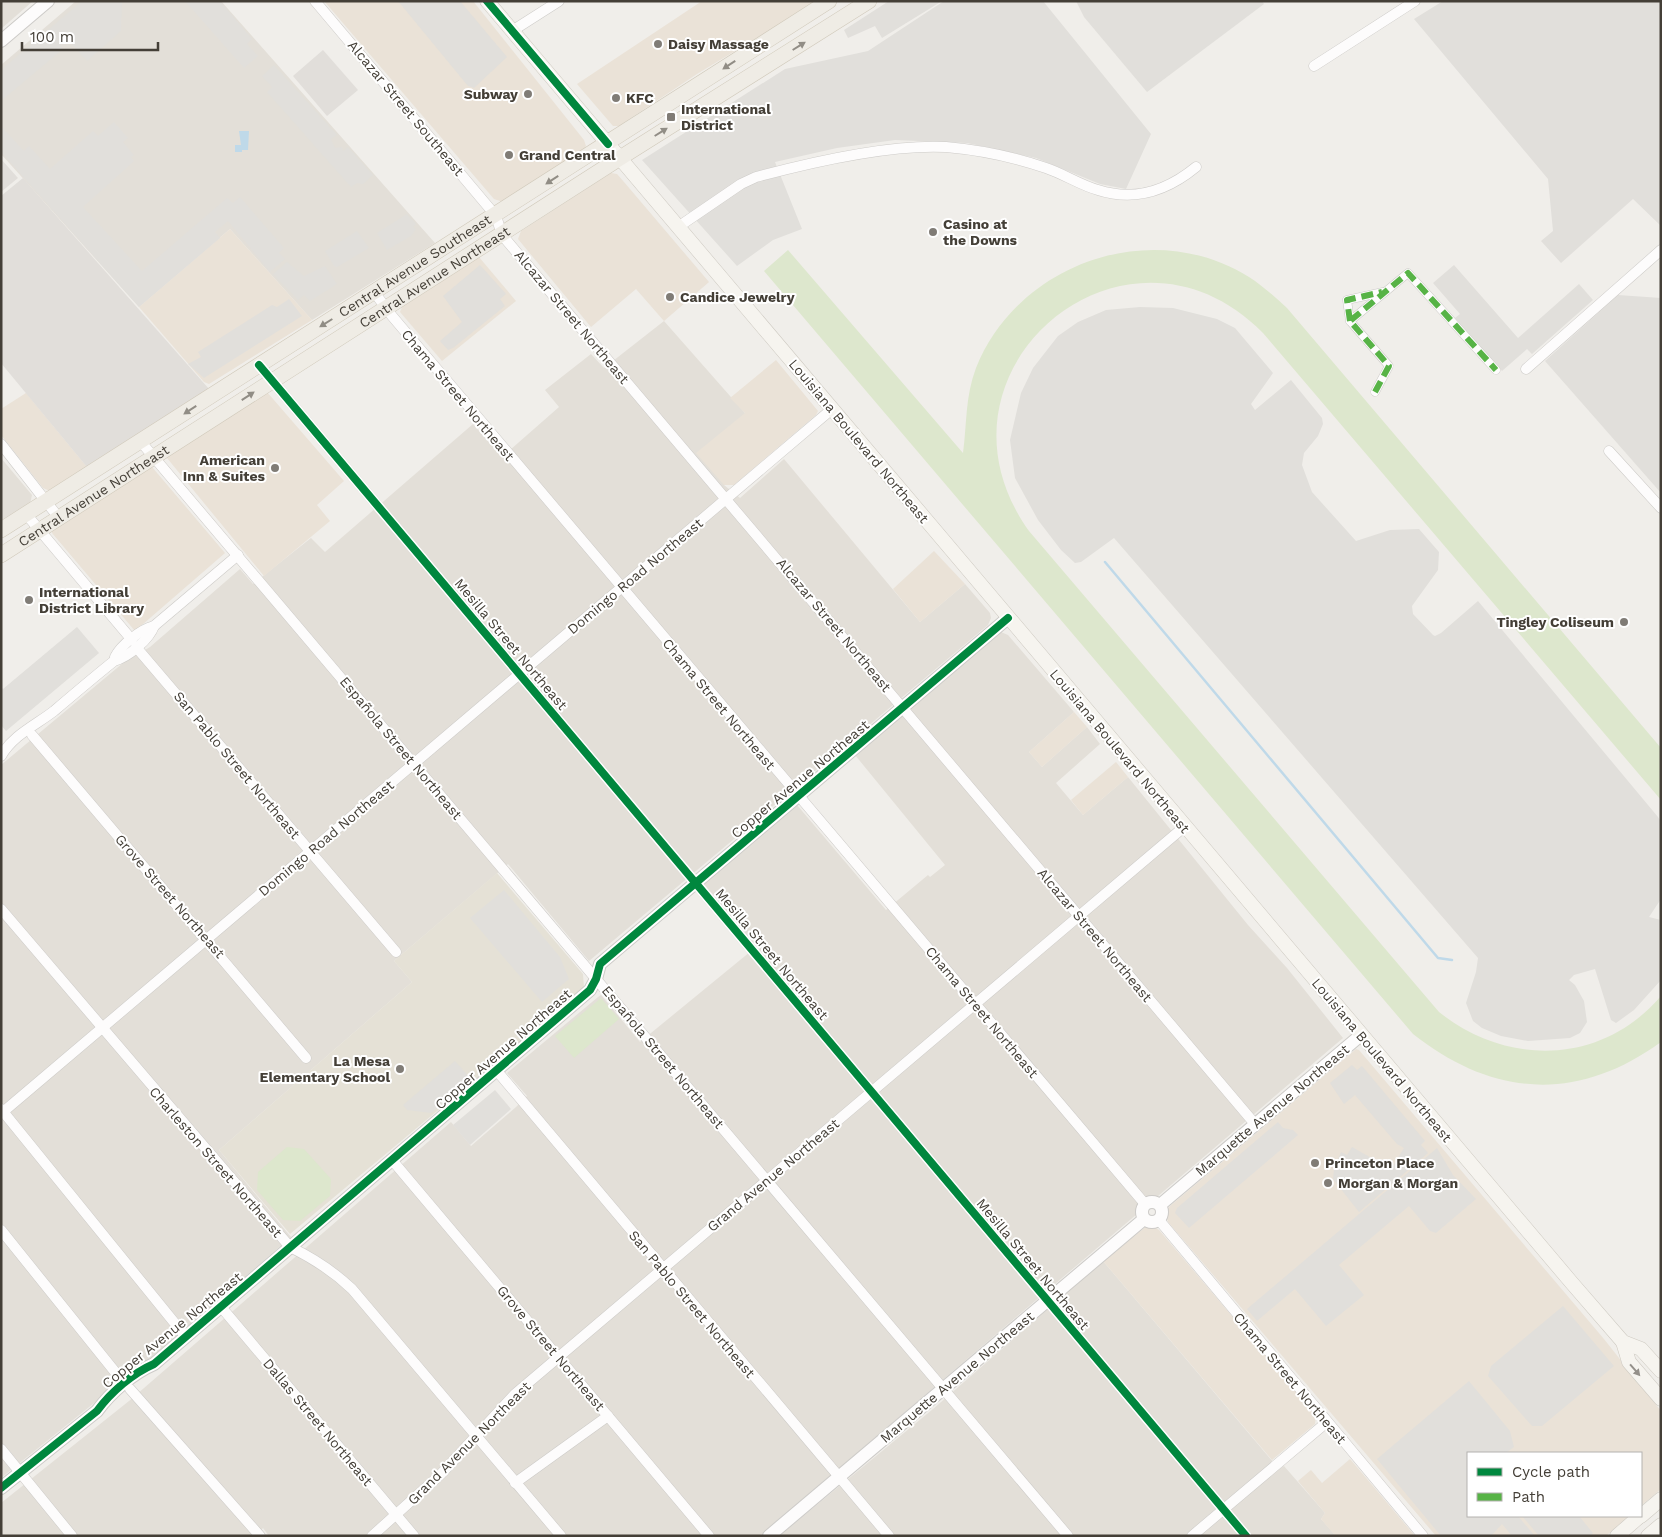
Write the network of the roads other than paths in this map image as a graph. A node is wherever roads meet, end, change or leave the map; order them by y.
1 (48, 1) edge
2 (315, 1) edge
3 (487, 1) edge
4 (559, 1) edge
5 (829, 1) edge
6 (869, 1) edge
7 (1415, 1) edge
8 (512, 31) junction
9 (2, 39) edge
10 (1314, 66) dead end
11 (608, 144) junction
12 (620, 158) junction
13 (1196, 167) dead end
14 (496, 216) junction
15 (678, 226) junction
16 (502, 235) junction
17 (1661, 250) edge
18 (1387, 290) junction
19 (374, 292) junction
20 (386, 309) junction
21 (1350, 321) junction
22 (259, 365) junction
23 (1526, 368) dead end
24 (1496, 370) dead end
25 (272, 380) junction
26 (1375, 392) dead end
27 (832, 409) junction
28 (141, 442) junction
29 (1, 444) edge
30 (1609, 451) dead end
31 (154, 457) junction
32 (726, 499) junction
33 (46, 501) junction
34 (1661, 508) edge
35 (26, 514) junction
36 (59, 518) junction
37 (1, 530) edge
38 (40, 530) junction
39 (1, 555) edge
40 (238, 555) junction
41 (621, 588) junction
42 (1008, 618) junction
43 (134, 643) junction
44 (520, 674) junction
45 (904, 707) junction
46 (52, 712) junction
47 (32, 735) junction
48 (414, 764) junction
49 (798, 797) junction
50 (1184, 827) junction
51 (310, 852) junction
52 (695, 882) junction
53 (1, 909) edge
54 (1080, 916) junction
55 (208, 940) junction
56 (396, 952) dead end
57 (596, 979) junction
58 (976, 1004) junction
59 (102, 1028) junction
60 (1361, 1035) junction
61 (306, 1058) dead end
62 (496, 1071) junction
63 (871, 1092) junction
64 (2, 1110) edge
65 (1255, 1124) junction
66 (392, 1160) junction
67 (767, 1180) junction
68 (1145, 1204) junction
69 (1160, 1205) junction
70 (1144, 1219) junction
71 (1159, 1220) junction
72 (1, 1230) edge
73 (290, 1247) junction
74 (662, 1268) junction
75 (1047, 1300) junction
76 (222, 1308) junction
77 (186, 1337) junction
78 (1623, 1342) junction
79 (558, 1356) junction
80 (1661, 1371) edge
81 (127, 1386) junction
82 (944, 1389) junction
83 (1661, 1399) edge
84 (608, 1416) junction
85 (1327, 1422) junction
86 (476, 1436) junction
87 (1, 1449) edge
88 (20, 1473) junction
89 (839, 1477) junction
90 (515, 1483) junction
91 (1, 1488) edge
92 (1661, 1499) edge
93 (1223, 1509) junction
94 (396, 1515) junction
95 (1642, 1515) edge
96 (1640, 1517) edge
97 (1661, 1525) edge
98 (72, 1536) edge
99 (260, 1536) edge
100 (372, 1536) edge
101 (414, 1536) edge
102 (561, 1536) edge
103 (709, 1536) edge
104 (769, 1536) edge
105 (889, 1536) edge
106 (1068, 1536) edge
107 (1192, 1536) edge
108 (1246, 1536) edge
109 (1423, 1536) edge
110 (1617, 1536) edge
111 (1648, 1536) edge

1 - 9 street
2 - 14 street, Alcazar Street Southeast
3 - 8 main road, Louisiana Boulevard Northeast
4 - 8 street
5 -> 11 main road, Central Avenue Southeast
12 -> 6 main road, Central Avenue Northeast
7 - 10 street
8 - 11 main road, Louisiana Boulevard Northeast
11 - 12 main road, Louisiana Boulevard Northeast
11 -> 14 main road, Central Avenue Southeast
12 - 15 main road, Louisiana Boulevard Northeast
12 - 16 main road, Central Avenue Northeast
13 - 15 street
14 - 16 street, Alcazar Street Northeast
14 - 19 main road, Central Avenue Southeast
15 - 27 main road, Louisiana Boulevard Northeast
16 - 20 main road, Central Avenue Northeast
16 - 32 street, Alcazar Street Northeast
17 - 23 street
18 - 21 street
18 - 21 street
18 - 24 street
19 - 20 street, Chama Street Northeast
19 -> 22 main road, Central Avenue Southeast
20 - 25 main road, Central Avenue Northeast
20 - 41 street, Chama Street Northeast
21 - 26 street
22 - 25 street, Mesilla Street Northeast
22 -> 28 main road, Central Avenue Southeast
31 -> 25 main road, Central Avenue Northeast
25 - 44 street, Mesilla Street Northeast
27 - 32 street, Domingo Road Northeast
27 - 42 main road, Louisiana Boulevard Northeast
28 - 31 street, Española Street Northeast
28 - 33 main road, Central Avenue Southeast
29 - 33 street
30 - 34 street
31 - 36 main road, Central Avenue Northeast
31 - 40 street, Española Street Northeast
32 - 41 street, Domingo Road Northeast
32 - 45 street, Alcazar Street Northeast
33 - 35 main road, Central Avenue Southeast
33 - 36 street
35 - 37 main road, Central Avenue Southeast
35 - 38 street, San Pablo Street Northeast
36 - 38 main road, Central Avenue Northeast
38 - 39 main road, Central Avenue Northeast
38 - 43 street, San Pablo Street Northeast
40 - 43 street
40 - 48 street, Española Street Northeast
41 - 44 street, Domingo Road Northeast
41 - 49 street, Chama Street Northeast
42 - 45 street, Copper Avenue Northeast
42 - 50 main road, Louisiana Boulevard Northeast
43 - 46 street
43 - 51 street, San Pablo Street Northeast
44 - 48 street, Domingo Road Northeast
44 - 52 street, Mesilla Street Northeast
45 - 49 street, Copper Avenue Northeast
45 - 54 street, Alcazar Street Northeast
46 - 47 street
46 - 47 street
47 - 55 street, Grove Street Northeast
48 - 51 street, Domingo Road Northeast
48 - 57 street, Española Street Northeast
49 - 52 street, Copper Avenue Northeast
49 - 58 street, Chama Street Northeast
50 - 54 street, Grand Avenue Northeast
50 - 60 main road, Louisiana Boulevard Northeast
51 - 55 street, Domingo Road Northeast
51 - 56 street, San Pablo Street Northeast
52 - 57 street, Copper Avenue Northeast
52 - 63 street, Mesilla Street Northeast
53 - 59 street, Charleston Street Northeast
54 - 58 street, Grand Avenue Northeast
54 - 65 street, Alcazar Street Northeast
55 - 59 street, Domingo Road Northeast
55 - 61 street, Grove Street Northeast
57 - 62 street, Copper Avenue Northeast
57 - 67 street, Española Street Northeast
58 - 63 street, Grand Avenue Northeast
58 - 68 street, Chama Street Northeast
59 - 64 street, Domingo Road Northeast
59 - 73 street, Charleston Street Northeast
60 - 65 street, Marquette Avenue Northeast
60 - 78 main road, Louisiana Boulevard Northeast
62 - 66 street, Copper Avenue Northeast
62 - 74 street, San Pablo Street Northeast
63 - 67 street, Grand Avenue Northeast
63 - 75 street, Mesilla Street Northeast
64 - 77 street
65 - 69 street, Marquette Avenue Northeast
66 - 73 street, Copper Avenue Northeast
66 - 79 street, Grove Street Northeast
67 - 74 street, Grand Avenue Northeast
67 - 82 street, Española Street Northeast
68 - 69 street
68 - 70 street
69 - 71 street
70 - 71 street
70 - 75 street, Marquette Avenue Northeast
71 - 85 street, Chama Street Northeast
72 - 81 street
73 - 76 street, Copper Avenue Northeast
73 - 86 street, Charleston Street Northeast
74 - 79 street, Grand Avenue Northeast
74 - 89 street, San Pablo Street Northeast
75 - 82 street, Marquette Avenue Northeast
75 - 93 street, Mesilla Street Northeast
76 - 77 street, Copper Avenue Northeast
76 - 94 street, Dallas Street Northeast
77 - 81 street, Copper Avenue Northeast
78 - 80 main road, Louisiana Boulevard Northeast
78 -> 83 main road, Louisiana Boulevard Northeast
79 - 84 street, Grove Street Northeast
79 - 86 street, Grand Avenue Northeast
81 - 88 street, Copper Avenue Northeast
81 - 99 street
82 - 89 street, Marquette Avenue Northeast
82 - 106 street, Española Street Northeast
84 - 90 street
84 - 103 street, Grove Street Northeast
85 - 93 street
85 - 109 street, Chama Street Northeast
86 - 90 street, Charleston Street Northeast
86 - 94 street, Grand Avenue Northeast
87 - 88 street
88 - 91 street, Copper Avenue Northeast
88 - 98 street
89 - 104 street, Marquette Avenue Northeast
89 - 105 street, San Pablo Street Northeast
90 - 102 street, Charleston Street Northeast
92 - 95 main road
93 - 107 street
93 - 108 street, Mesilla Street Northeast
94 - 100 street, Grand Avenue Northeast
94 - 101 street, Dallas Street Northeast
96 - 110 main road
97 - 111 main road

